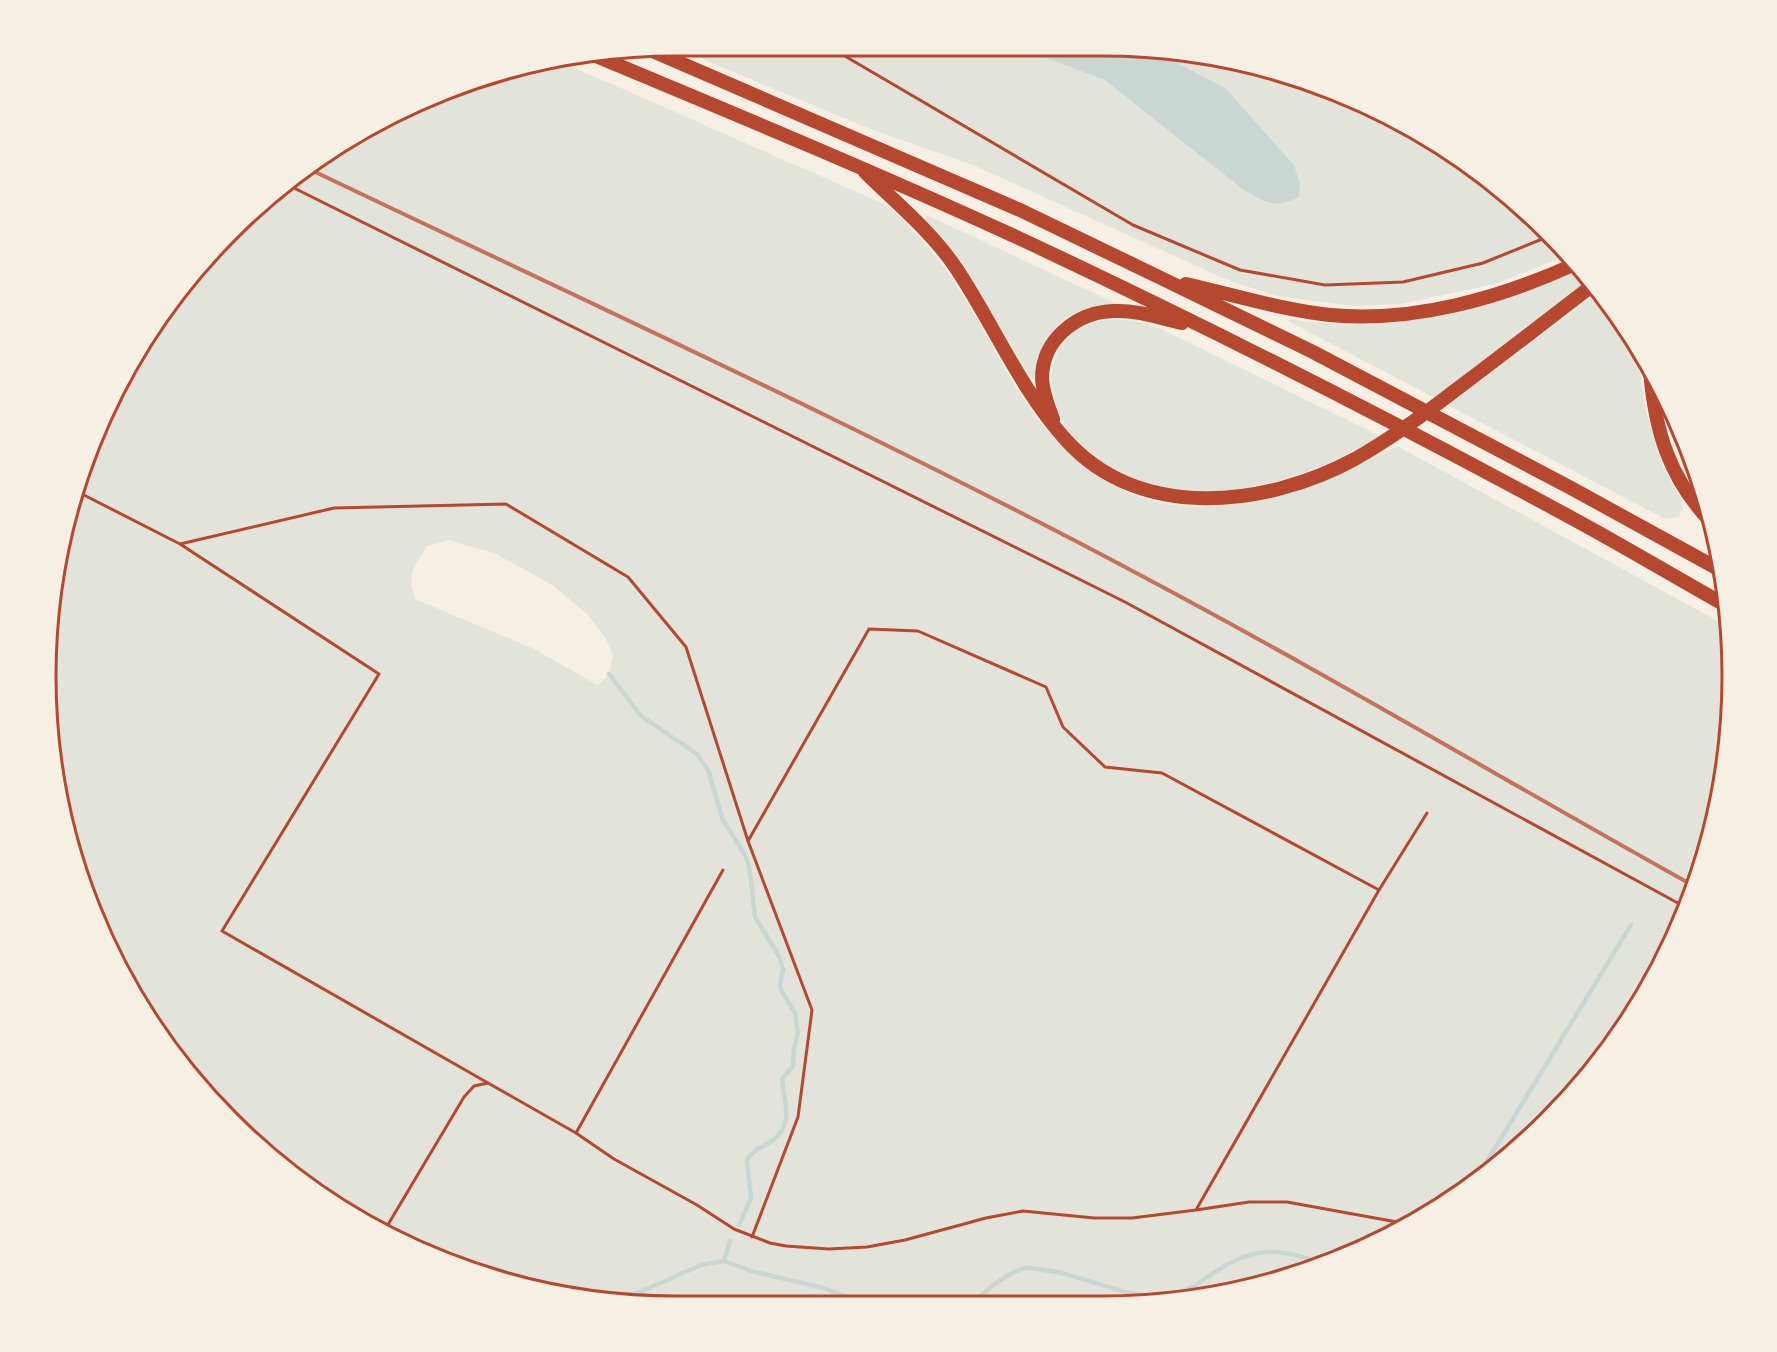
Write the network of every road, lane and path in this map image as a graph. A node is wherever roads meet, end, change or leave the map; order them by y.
1 (665, 56) edge
2 (845, 56) edge
3 (605, 60) edge
4 (860, 166) junction
5 (315, 172) edge
6 (293, 188) edge
7 (1542, 239) edge
8 (1568, 267) edge
9 (1163, 279) junction
10 (1587, 290) edge
11 (1209, 330) junction
12 (1653, 393) edge
13 (1056, 426) junction
14 (83, 495) edge
15 (1697, 505) edge
16 (180, 544) junction
17 (1712, 565) edge
18 (1717, 600) edge
19 (1427, 813) dead end
20 (748, 841) junction
21 (723, 870) dead end
22 (1686, 882) edge
23 (1379, 890) junction
24 (1678, 903) edge
25 (488, 1083) junction
26 (576, 1133) junction
27 (1196, 1209) junction
28 (1396, 1222) edge
29 (388, 1225) edge
30 (752, 1237) junction

1 - 9 highway
2 - 7 path
3 - 4 highway
4 - 11 highway
4 - 13 highway
5 - 22 lane
6 - 24 path
8 - 9 highway
9 - 17 highway
10 - 13 highway
11 - 13 highway
11 - 18 highway
12 - 15 highway
14 - 16 path
16 - 20 path
16 - 25 path
19 - 23 path
20 - 23 path
20 - 30 path
21 - 26 path
23 - 27 path
25 - 26 path
25 - 29 path
26 - 30 path
27 - 28 path
27 - 30 path

